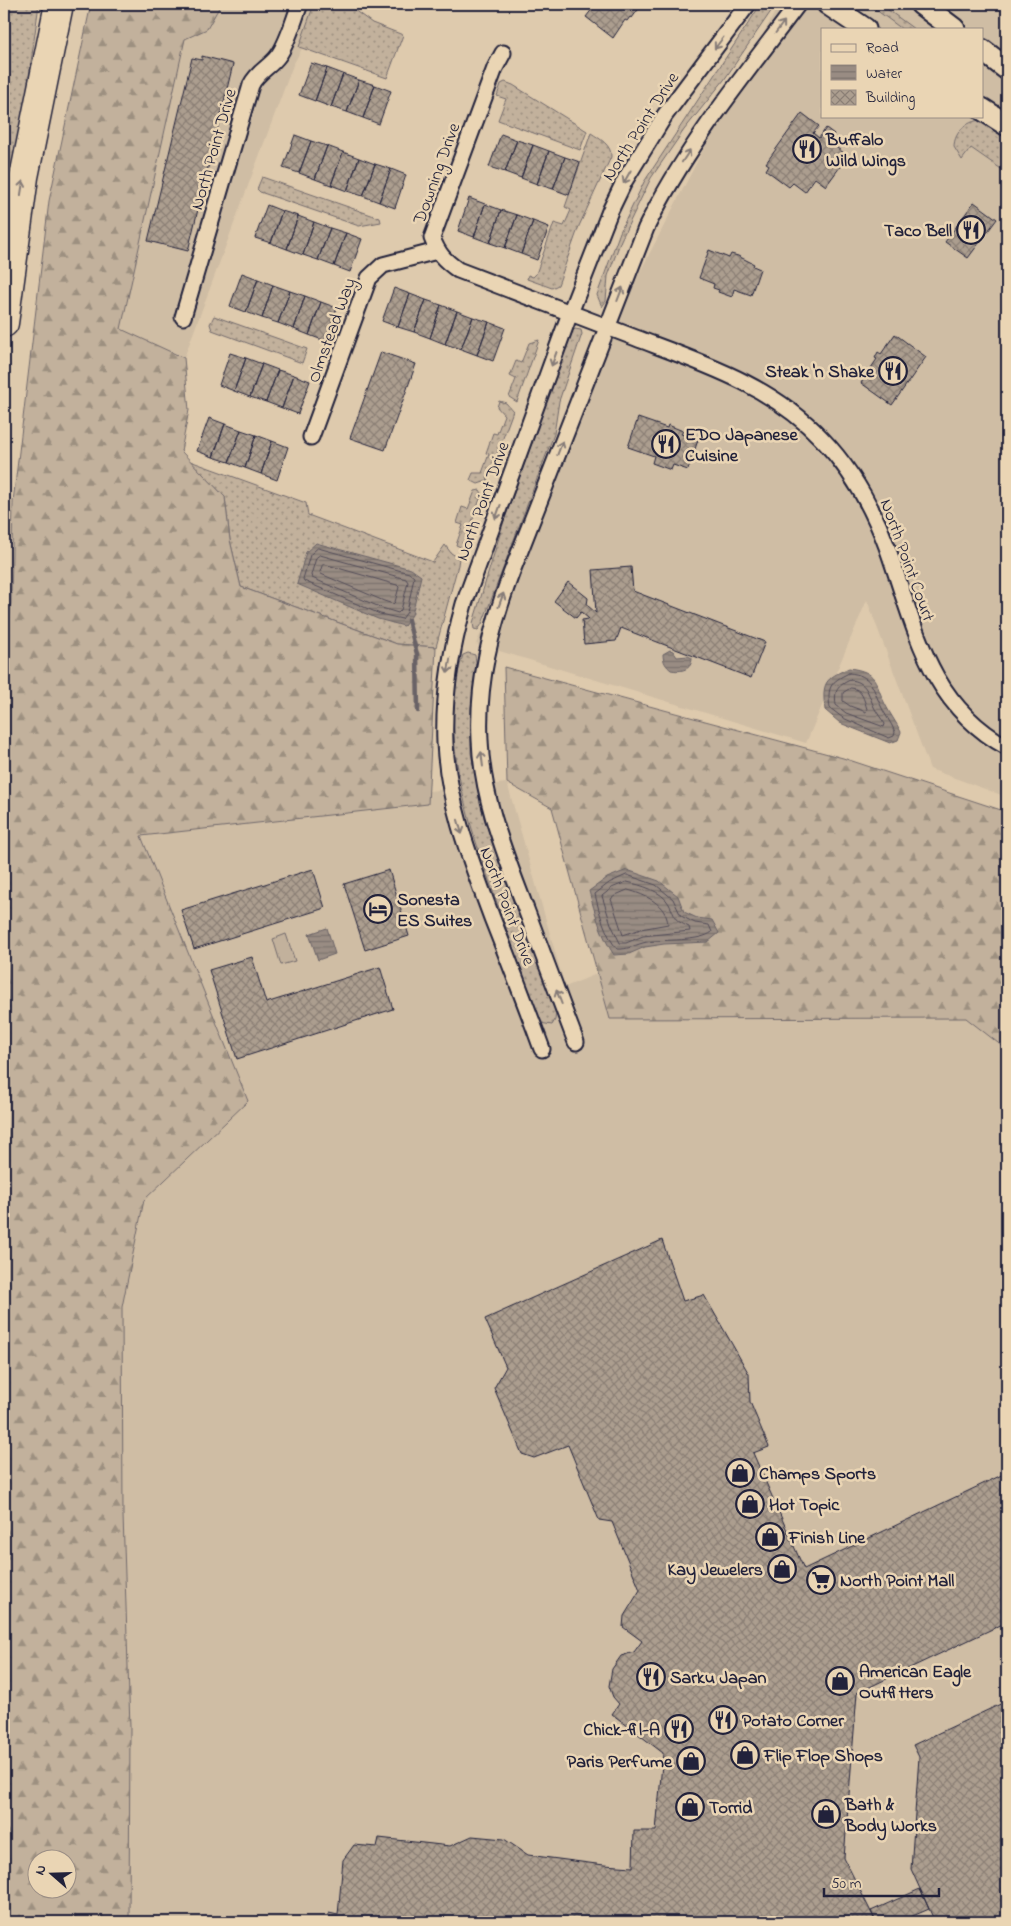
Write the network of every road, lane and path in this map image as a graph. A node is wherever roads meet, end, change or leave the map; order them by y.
1 (59, 4) edge
2 (300, 4) edge
3 (748, 4) edge
4 (798, 4) edge
5 (828, 4) edge
6 (921, 4) edge
7 (864, 28) edge
8 (953, 28) edge
9 (984, 52) edge
10 (503, 53) dead end
11 (1007, 69) edge
12 (984, 110) edge
13 (1007, 125) edge
14 (437, 251) junction
15 (570, 313) junction
16 (183, 317) dead end
17 (4, 323) edge
18 (608, 327) junction
19 (311, 437) dead end
20 (1007, 747) edge
21 (576, 1042) dead end
22 (542, 1049) dead end

17 -> 1 highway
2 - 16 street, North Point Drive
3 -> 15 street, North Point Drive
18 -> 4 street, North Point Drive
5 - 7 main road
6 - 8 main road
9 - 11 main road
10 - 14 street, Downing Drive
12 - 13 main road
14 - 15 street
14 - 19 street, Olmstead Way
15 - 18 street, North Point Court
15 -> 22 street, North Point Drive
18 - 20 street, North Point Court
21 -> 18 street, North Point Drive

